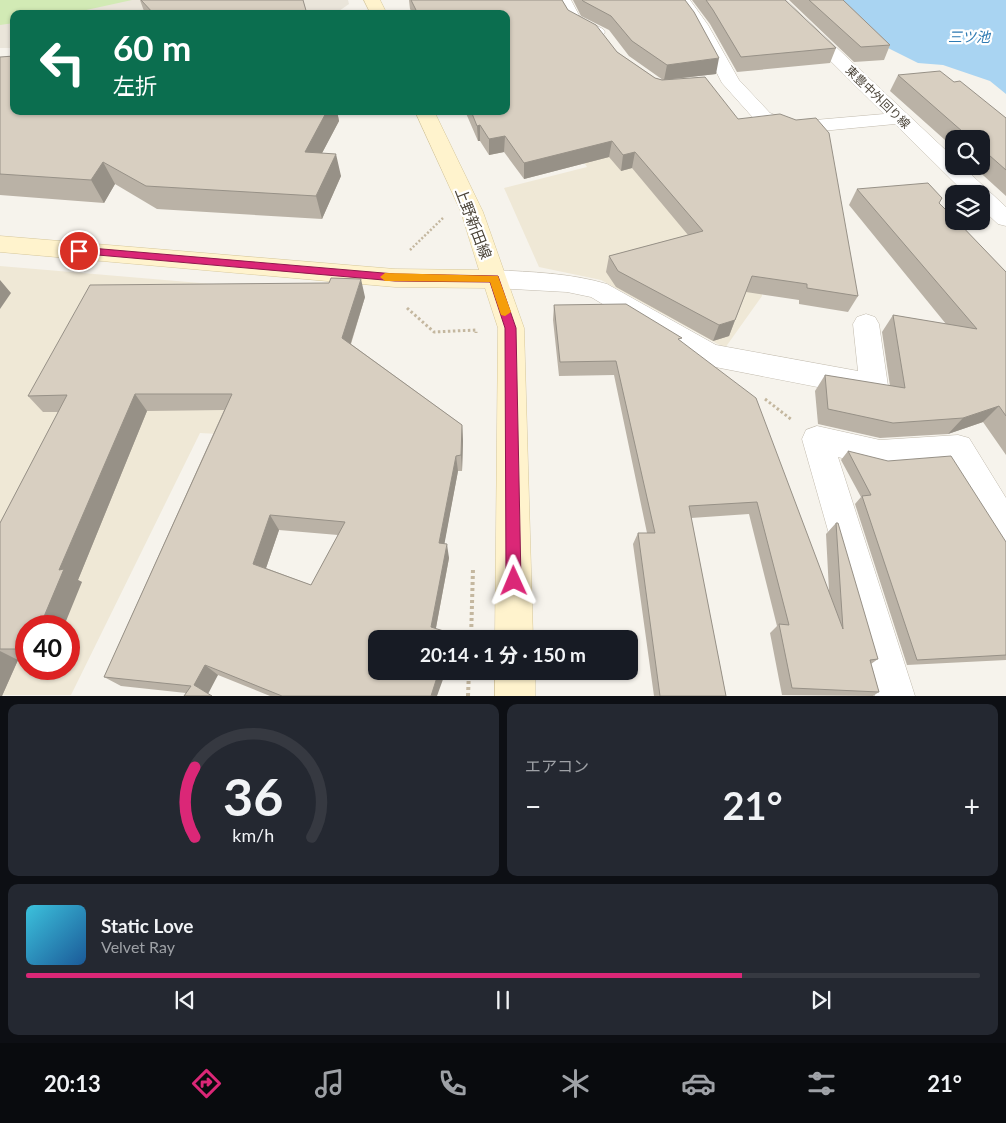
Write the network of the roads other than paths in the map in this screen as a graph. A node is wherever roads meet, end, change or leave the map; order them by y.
1 (564, 0) edge
2 (682, 0) edge
3 (777, 0) edge
4 (607, 42) edge
5 (426, 115) edge
6 (900, 118) junction
7 (970, 185) edge
8 (990, 204) edge
9 (1006, 219) edge
10 (0, 244) edge
11 (494, 279) junction
12 (866, 324) dead end
13 (1006, 528) edge
14 (514, 630) edge
15 (515, 680) edge
16 (515, 696) edge
17 (895, 696) edge

1 - 4 street
2 - 6 street
3 - 6 street, 東豊中外回り線
5 - 11 street, 上野新田線
6 - 7 street, 東豊中外回り線
8 - 9 street, 東豊中外回り線
10 - 11 street
11 - 12 street
11 - 14 street, 上野新田線
13 - 17 street
15 - 16 street

